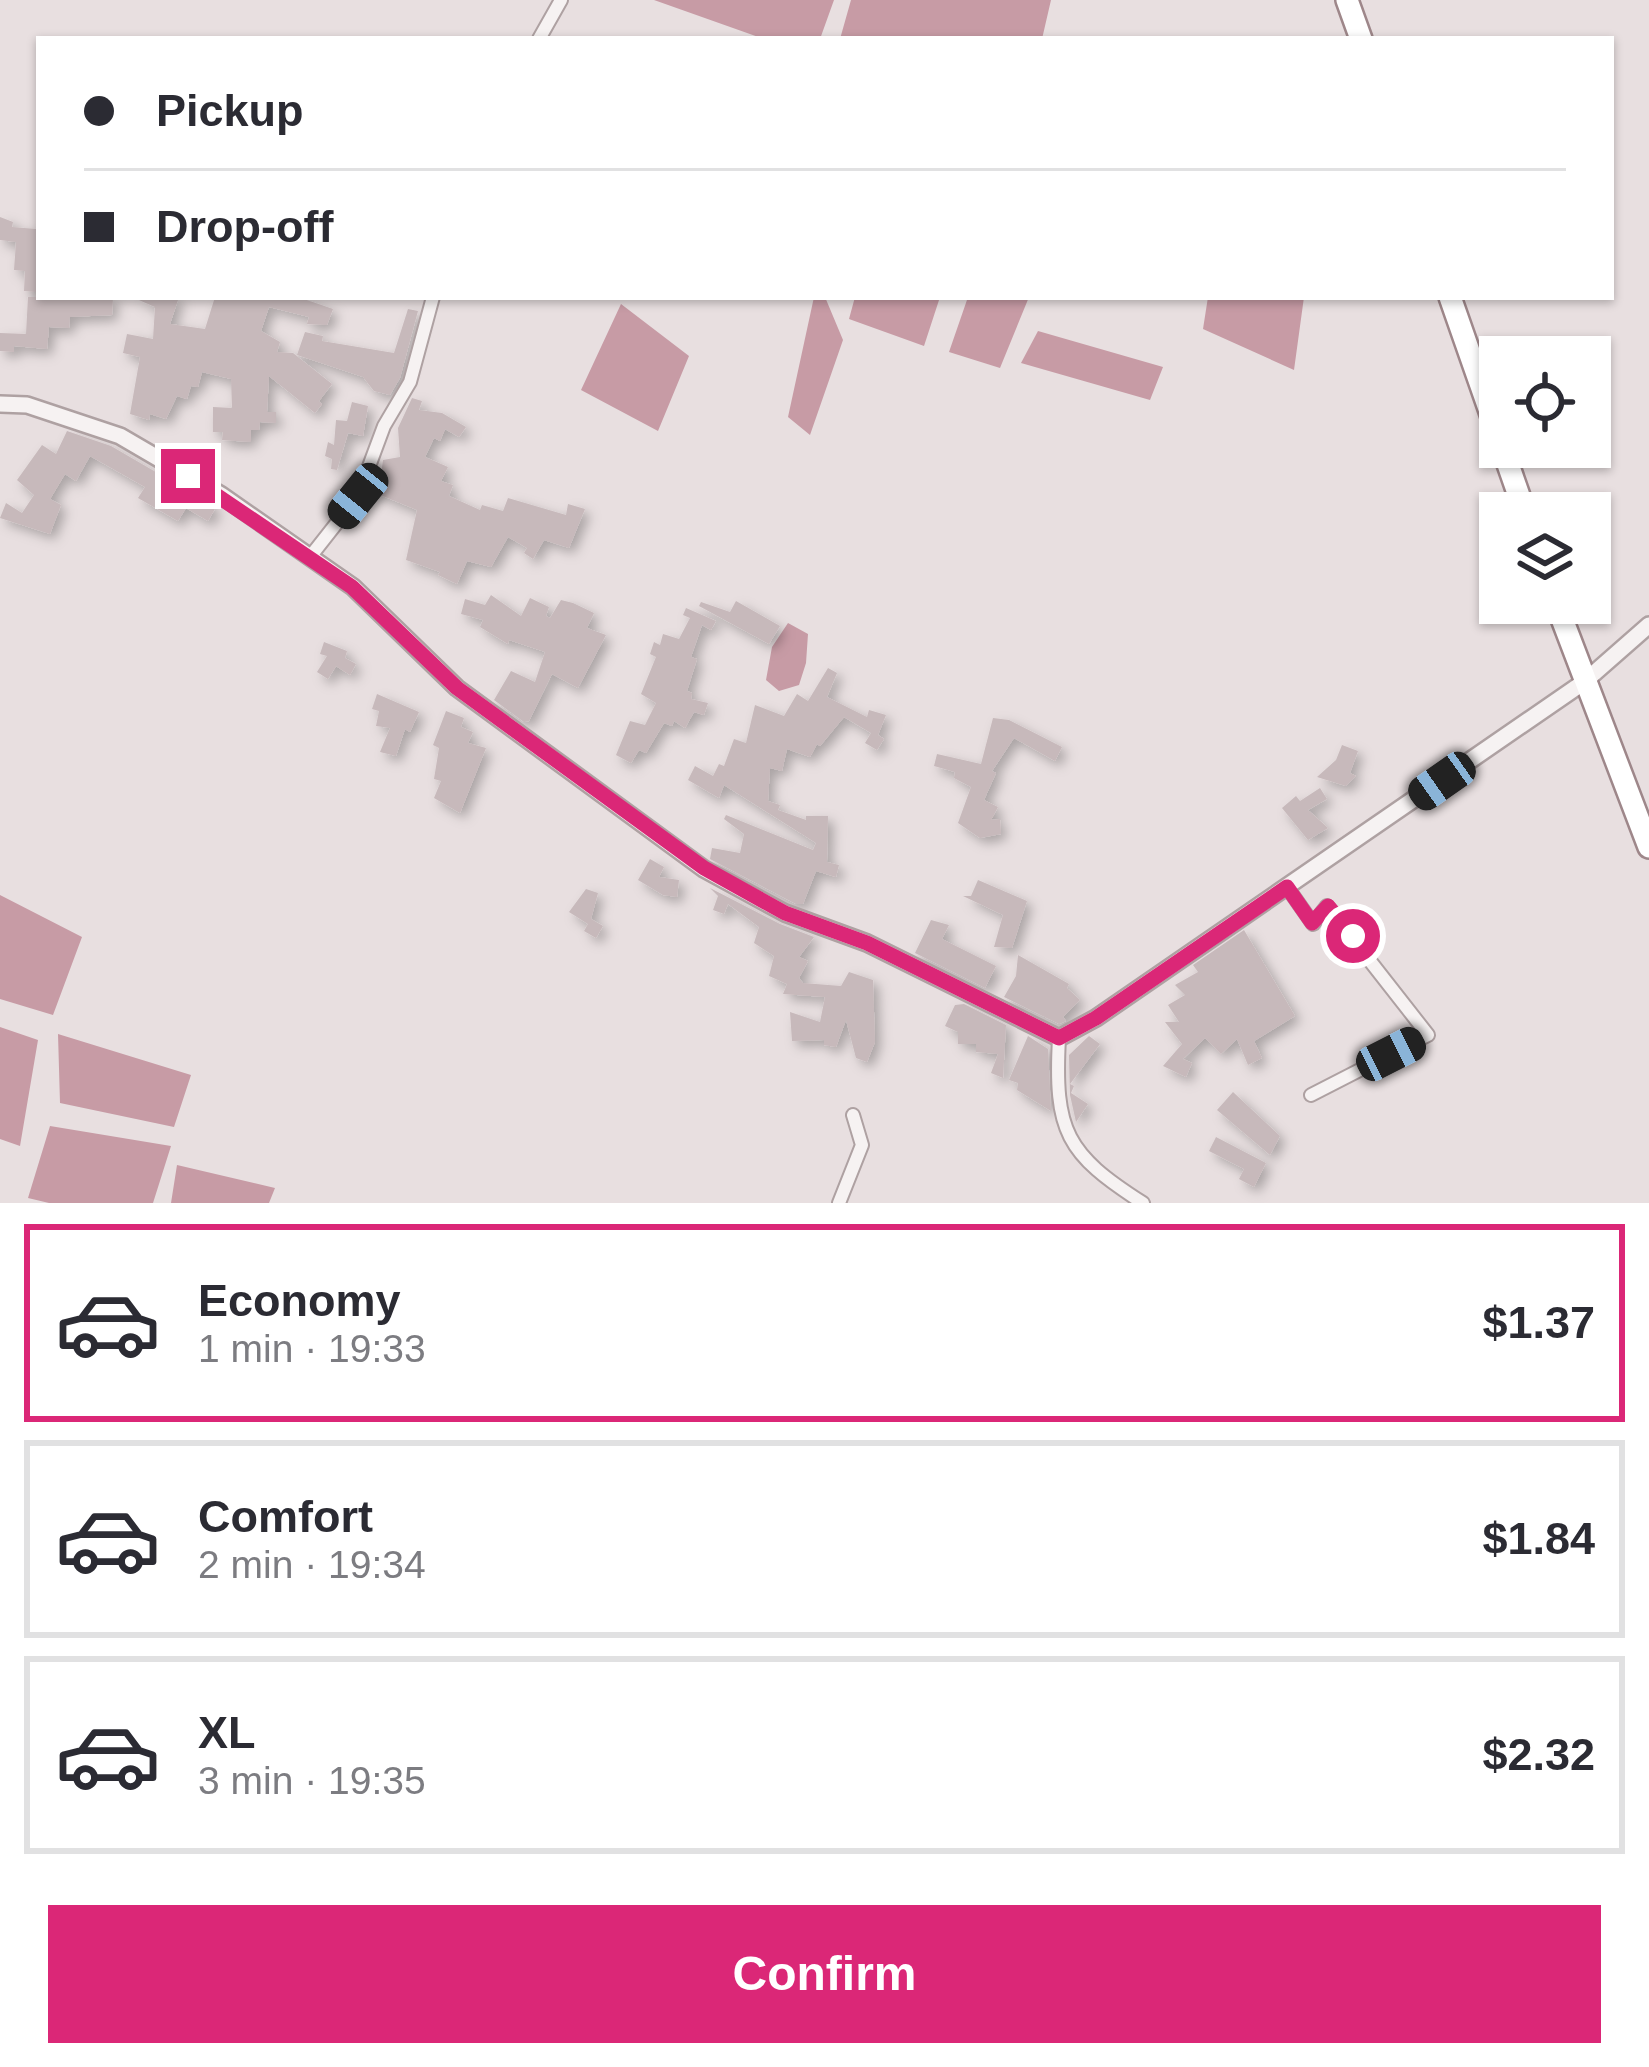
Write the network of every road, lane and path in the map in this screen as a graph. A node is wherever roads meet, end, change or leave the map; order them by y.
1 (561, 0) edge
2 (1347, 0) edge
3 (541, 36) edge
4 (1360, 36) edge
5 (432, 300) edge
6 (1451, 300) edge
7 (1479, 381) edge
8 (0, 404) edge
9 (310, 557) junction
10 (1563, 624) edge
11 (1649, 625) edge
12 (1584, 682) junction
13 (1649, 848) edge
14 (1287, 887) junction
15 (1059, 1038) junction
16 (1311, 1095) dead end
17 (853, 1115) dead end
18 (839, 1203) edge
19 (1143, 1203) edge

1 - 3 street
2 - 4 highway
5 - 9 street
6 - 7 highway
8 - 9 street
9 - 15 street
10 - 12 highway
11 - 12 street
12 - 13 highway
12 - 14 street
14 - 15 street
14 - 16 street
15 - 19 street
17 - 18 street

